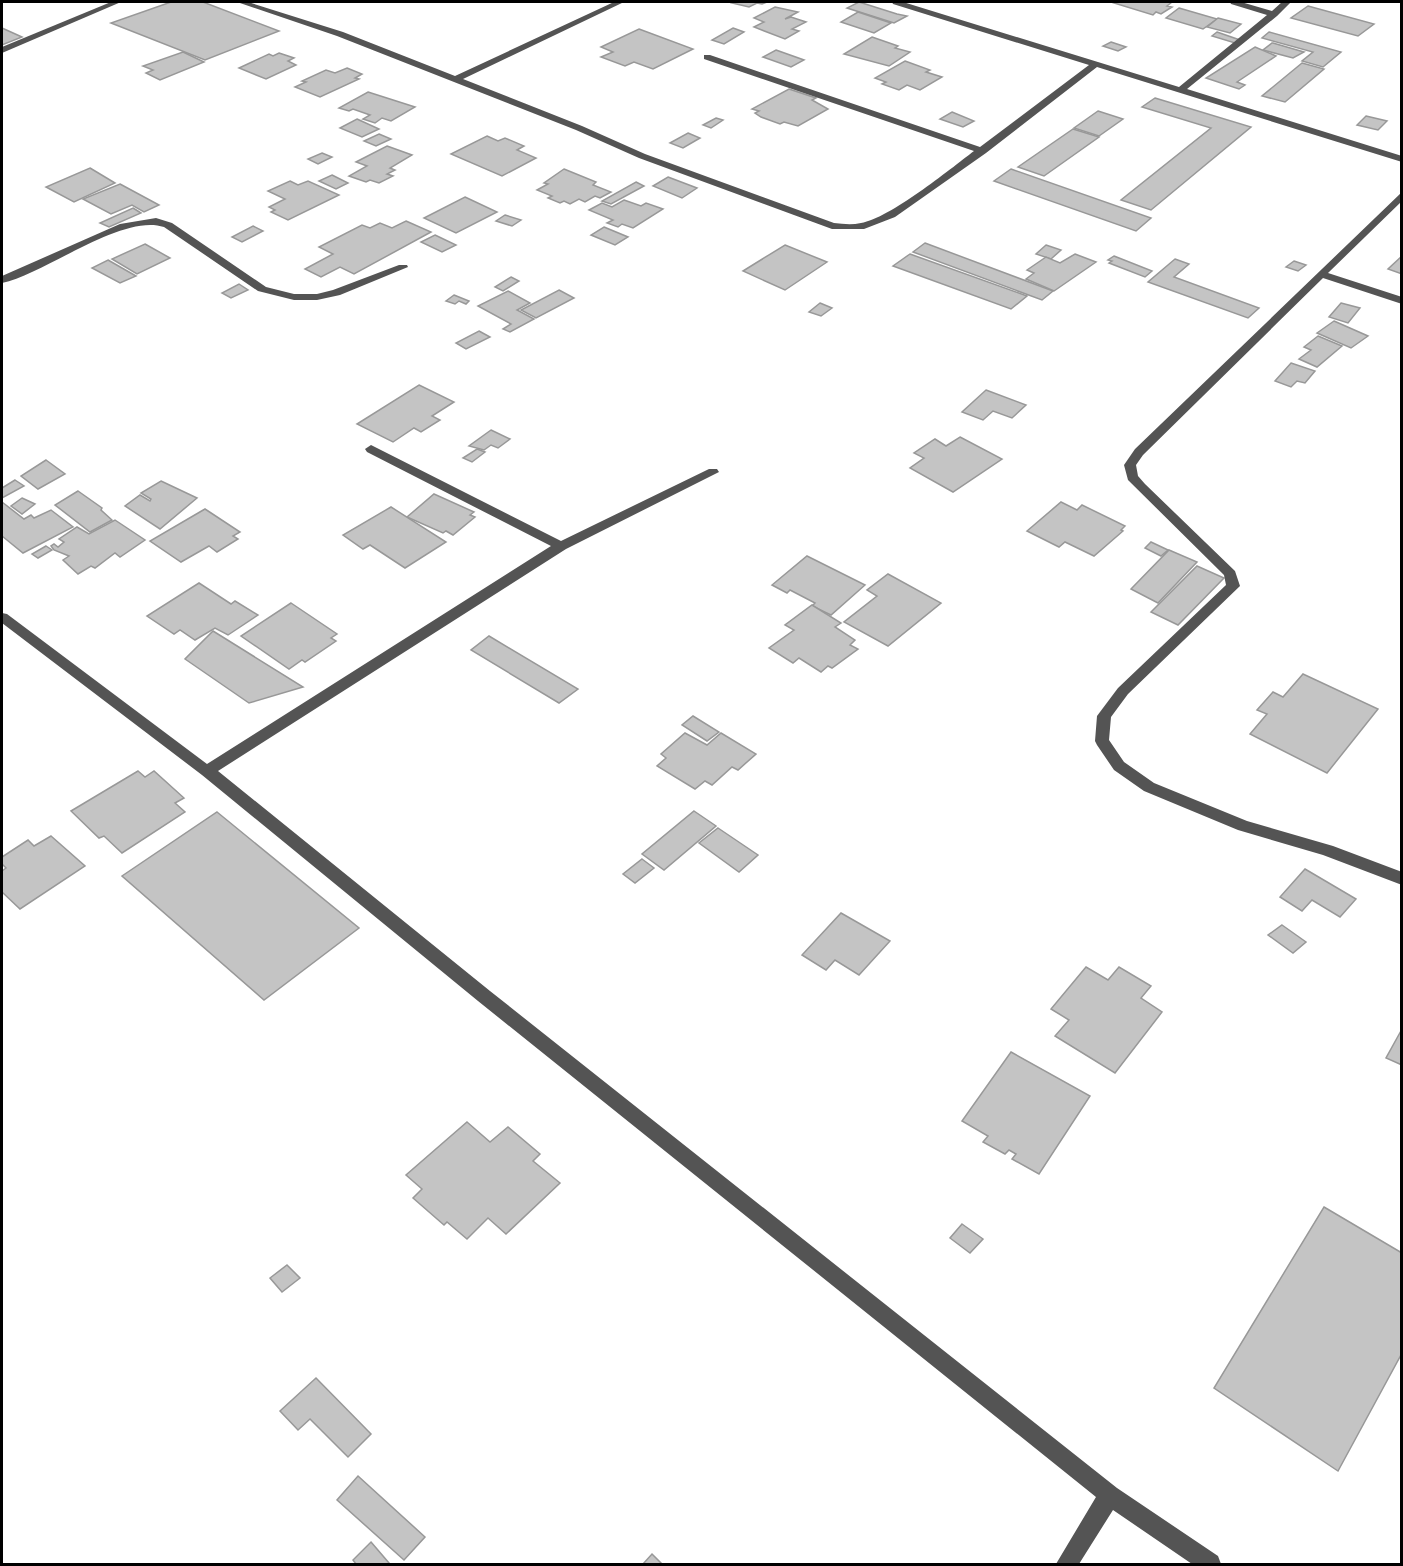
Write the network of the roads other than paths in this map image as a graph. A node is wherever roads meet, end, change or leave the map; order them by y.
1 (117, 2) edge
2 (242, 2) edge
3 (620, 2) edge
4 (896, 2) edge
5 (1234, 2) edge
6 (1287, 2) edge
7 (1274, 14) junction
8 (2, 50) edge
9 (707, 57) dead end
10 (1095, 64) junction
11 (456, 79) junction
12 (1180, 91) junction
13 (983, 151) junction
14 (1401, 159) edge
15 (1401, 195) edge
16 (403, 267) dead end
17 (1321, 274) junction
18 (2, 280) edge
19 (1401, 301) edge
20 (371, 449) dead end
21 (713, 472) dead end
22 (561, 546) junction
23 (3, 621) edge
24 (207, 771) junction
25 (1401, 879) edge
26 (1110, 1495) junction
27 (1067, 1564) edge
28 (1210, 1564) edge

1 - 8 street
2 - 11 street
3 - 11 street
4 - 10 street
5 - 7 street
6 - 7 street
7 - 12 street
9 - 13 street
10 - 12 street
10 - 13 street
11 - 13 street
12 - 14 street
15 - 17 street
16 - 18 street
17 - 19 street
17 - 25 street
20 - 22 street
21 - 22 street
22 - 24 street
23 - 24 street
24 - 26 street
26 - 27 street
26 - 28 street

